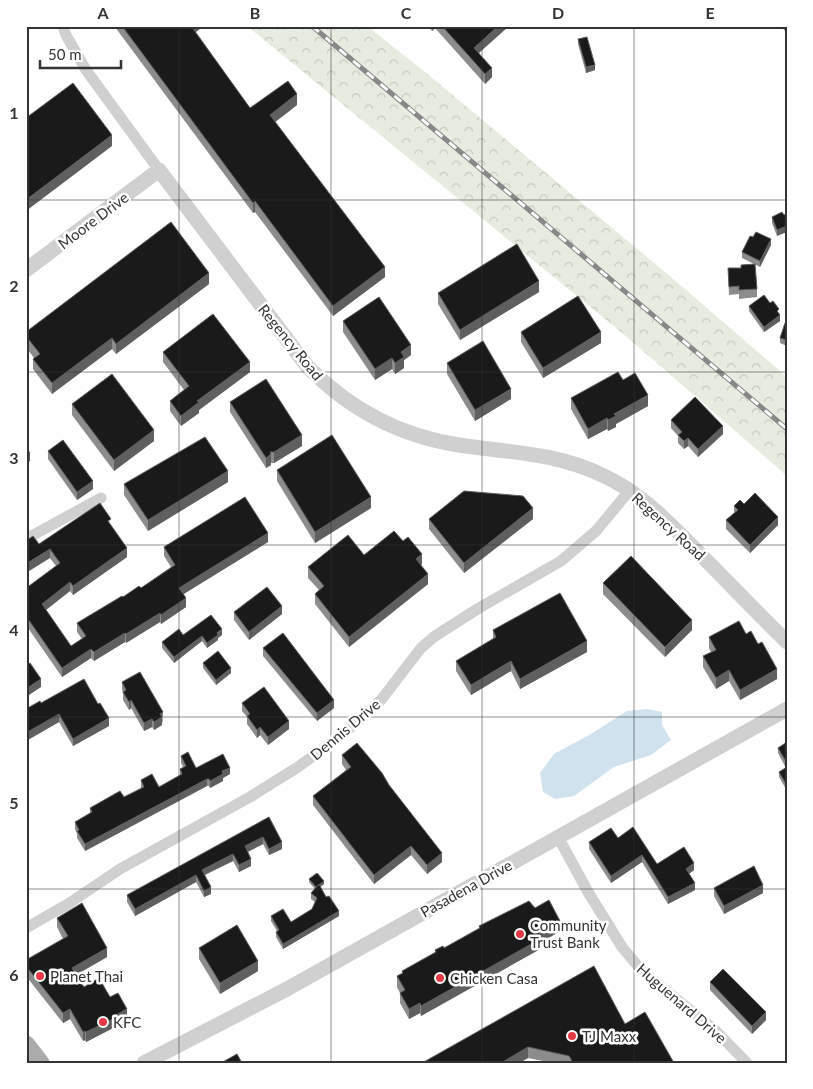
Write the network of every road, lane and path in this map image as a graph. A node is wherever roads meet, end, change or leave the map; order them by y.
1 (63, 26) edge
2 (159, 170) junction
3 (26, 270) edge
4 (630, 490) junction
5 (101, 498) dead end
6 (26, 539) edge
7 (787, 642) edge
8 (787, 709) edge
9 (558, 837) junction
10 (26, 928) edge
11 (26, 1045) edge
12 (40, 1063) edge
13 (144, 1063) edge
14 (747, 1063) edge

1 - 2 street, Regency Road
2 - 3 street, Moore Drive
2 - 4 street, Regency Road
4 - 7 street, Regency Road
4 - 10 street, Dennis Drive
5 - 6 street
8 - 9 street, Pasadena Drive
9 - 13 street, Pasadena Drive
9 - 14 street, Huguenard Drive
11 - 12 main road

